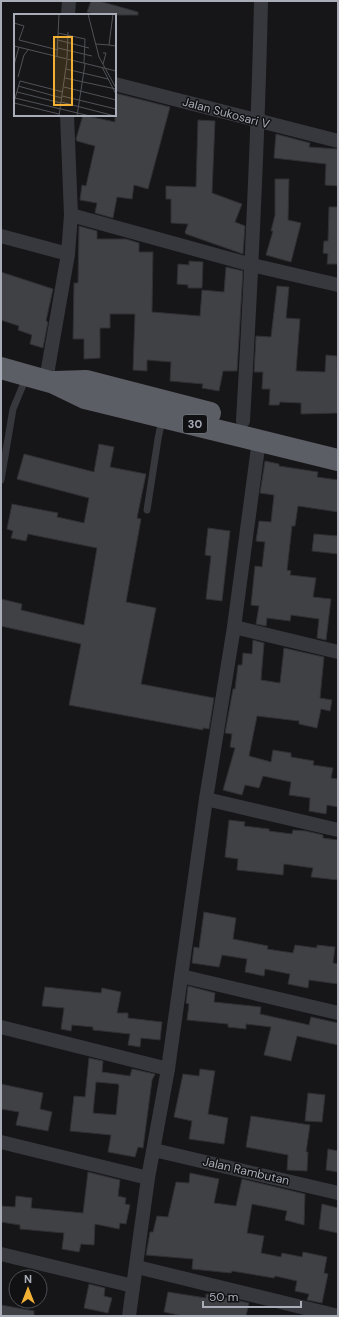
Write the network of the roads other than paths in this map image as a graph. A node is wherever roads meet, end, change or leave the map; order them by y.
1 (69, 1) edge
2 (261, 1) edge
3 (68, 14) edge
4 (116, 84) edge
5 (67, 116) edge
6 (259, 122) junction
7 (338, 141) edge
8 (71, 215) junction
9 (1, 236) edge
10 (68, 254) junction
11 (252, 265) junction
12 (338, 285) edge
13 (1, 368) edge
14 (42, 379) junction
15 (165, 409) junction
16 (243, 421) junction
17 (259, 440) junction
18 (338, 445) edge
19 (338, 460) edge
20 (1, 480) edge
21 (147, 510) dead end
22 (234, 627) junction
23 (338, 652) edge
24 (206, 799) junction
25 (338, 830) edge
26 (181, 976) junction
27 (338, 1013) edge
28 (1, 1028) edge
29 (168, 1069) junction
30 (1, 1142) edge
31 (154, 1150) junction
32 (148, 1178) junction
33 (338, 1193) edge
34 (1, 1254) edge
35 (137, 1268) junction
36 (134, 1286) junction
37 (129, 1316) edge
38 (338, 1316) edge

1 - 3 street
2 - 6 street
4 - 6 street, Jalan Sukosari V
5 - 8 street
6 - 7 street, Jalan Sukosari V
6 - 11 street
8 - 10 street
8 - 11 street
9 - 10 street
10 - 14 street
11 - 12 street
11 - 16 street
13 - 14 highway, 30
14 - 15 highway, 30
14 - 20 lane
15 - 16 highway, 30
15 - 17 highway, 30
15 - 21 lane
16 - 18 highway, 30
17 - 19 highway, 30
17 - 22 street
22 - 23 street
22 - 24 street
24 - 25 street
24 - 26 street
26 - 27 street
26 - 29 street
28 - 29 street
29 - 31 street
30 - 32 street
31 - 32 street
31 - 33 street, Jalan Rambutan
32 - 35 street
34 - 36 street
35 - 36 street
35 - 38 street
36 - 37 street

